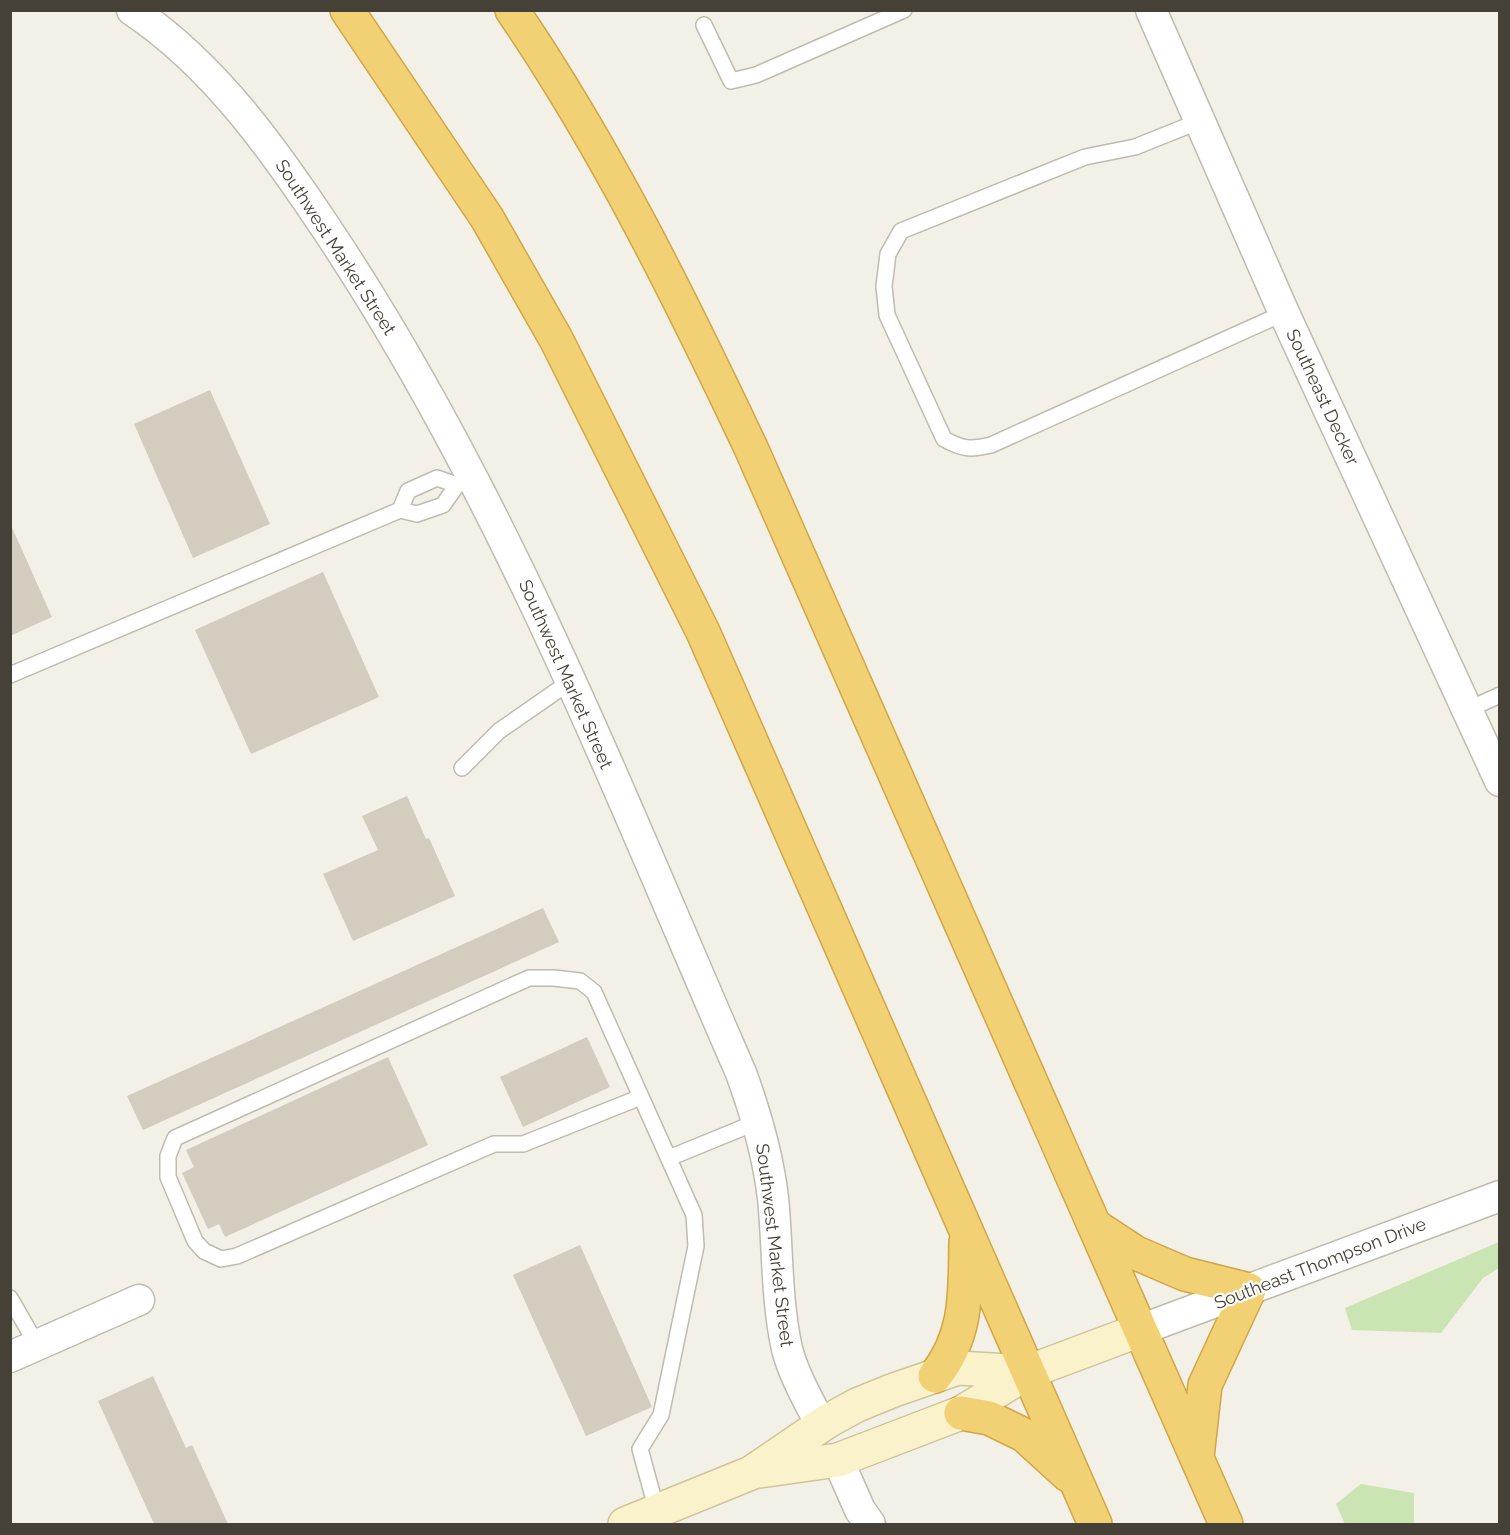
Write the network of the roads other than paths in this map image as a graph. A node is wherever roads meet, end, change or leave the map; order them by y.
1 (132, 10) edge
2 (346, 10) edge
3 (512, 10) edge
4 (904, 10) edge
5 (1151, 10) edge
6 (704, 25) dead end
7 (1200, 121) junction
8 (1284, 313) junction
9 (465, 481) junction
10 (400, 510) junction
11 (10, 675) edge
12 (571, 681) junction
13 (1500, 695) edge
14 (1467, 710) junction
15 (462, 768) dead end
16 (1500, 781) edge
17 (641, 1096) junction
18 (757, 1122) junction
19 (669, 1158) junction
20 (1500, 1196) edge
21 (1095, 1226) junction
22 (966, 1232) junction
23 (1249, 1290) junction
24 (10, 1299) edge
25 (140, 1300) dead end
26 (1140, 1330) junction
27 (24, 1351) edge
28 (1028, 1372) junction
29 (935, 1376) junction
30 (961, 1413) junction
31 (821, 1425) junction
32 (1197, 1459) junction
33 (838, 1460) junction
34 (751, 1473) junction
35 (1077, 1484) junction
36 (657, 1511) junction
37 (624, 1524) edge
38 (870, 1524) edge
39 (1095, 1524) edge
40 (1226, 1524) edge

1 - 9 street, Southwest Market Street
2 - 22 highway
3 - 21 highway
4 - 6 lane
5 - 7 street, Southeast Decker
7 - 8 street, Southeast Decker
7 - 8 lane
8 - 14 street, Southeast Decker
9 - 10 lane
9 - 10 lane
9 - 12 street, Southwest Market Street
10 - 11 lane
12 - 15 lane
12 - 18 street, Southwest Market Street
13 - 14 lane
14 - 16 street, Southeast Decker
17 - 17 lane
17 - 19 lane
18 - 19 lane
18 - 31 street, Southwest Market Street
19 - 36 lane
20 - 23 street, Southeast Thompson Drive
21 - 23 highway
21 - 26 highway
22 - 28 highway
22 - 29 highway
23 - 26 street, Southeast Thompson Drive
23 - 32 highway
24 - 27 lane
25 - 27 street
26 - 28 main road
26 - 32 highway
28 - 29 main road
28 - 30 main road
28 - 35 highway
29 - 31 main road
30 - 33 main road
30 - 35 highway
31 - 34 main road
32 - 40 highway
33 - 34 main road
33 - 38 street
34 - 36 main road
35 - 39 highway
36 - 37 main road

